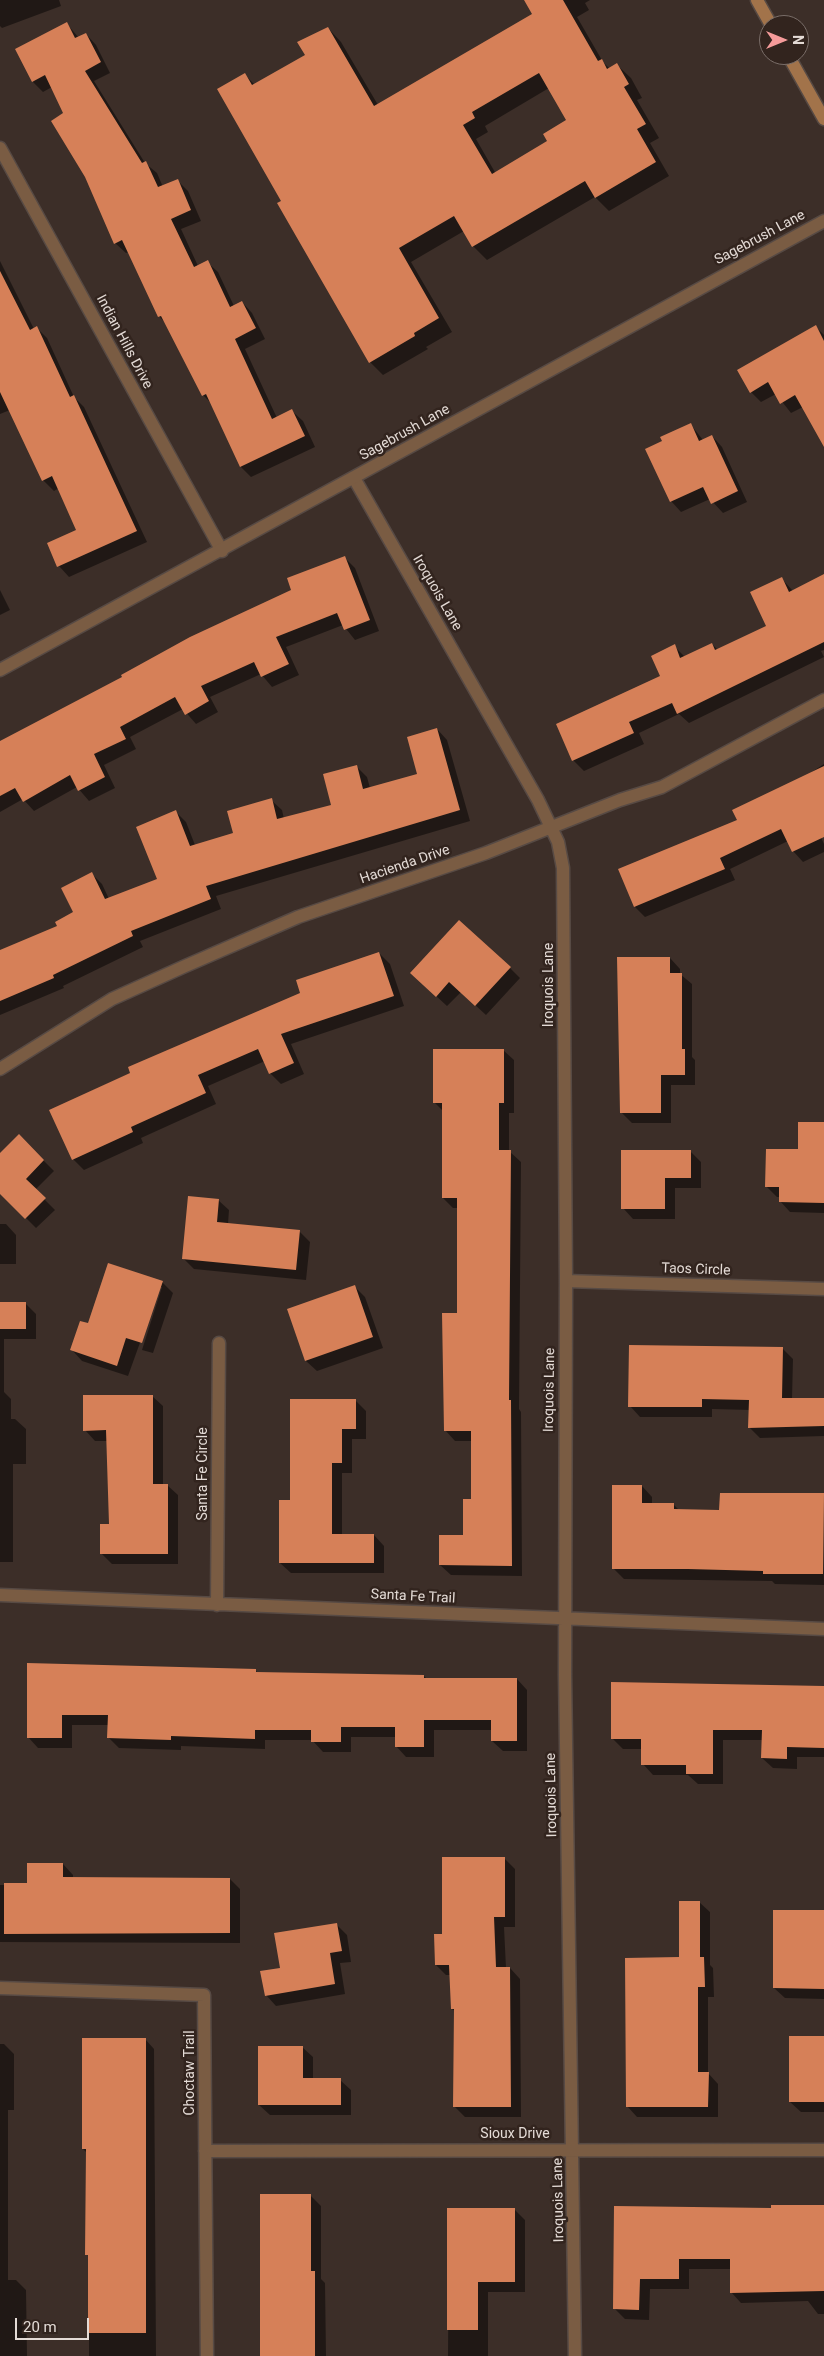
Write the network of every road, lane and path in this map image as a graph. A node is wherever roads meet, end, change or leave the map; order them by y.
1 (757, 0) edge
2 (765, 15) edge
3 (794, 65) edge
4 (824, 119) edge
5 (0, 148) edge
6 (824, 221) edge
7 (354, 478) junction
8 (222, 551) junction
9 (0, 670) edge
10 (824, 700) edge
11 (551, 828) junction
12 (0, 1069) edge
13 (566, 1281) junction
14 (824, 1289) edge
15 (219, 1343) dead end
16 (0, 1595) edge
17 (217, 1605) junction
18 (565, 1619) junction
19 (824, 1629) edge
20 (0, 1988) edge
21 (573, 2150) junction
22 (824, 2150) edge
23 (205, 2151) junction
24 (207, 2356) edge
25 (575, 2356) edge

1 - 2 main road
3 - 4 main road
5 - 8 street, Indian Hills Drive
6 - 7 street, Sagebrush Lane
7 - 8 street, Sagebrush Lane
7 - 11 street, Iroquois Lane
8 - 9 street, Sagebrush Lane
10 - 11 street, Hacienda Drive
11 - 12 street, Hacienda Drive
11 - 13 street, Iroquois Lane
13 - 14 street, Taos Circle
13 - 18 street, Iroquois Lane
15 - 17 street, Santa Fe Circle
16 - 17 street, Santa Fe Trail
17 - 18 street, Santa Fe Trail
18 - 19 street, Santa Fe Trail
18 - 21 street, Iroquois Lane
20 - 23 street, Choctaw Trail
21 - 22 street, Sioux Drive
21 - 23 street, Sioux Drive
21 - 25 street, Iroquois Lane
23 - 24 street, Choctaw Trail

